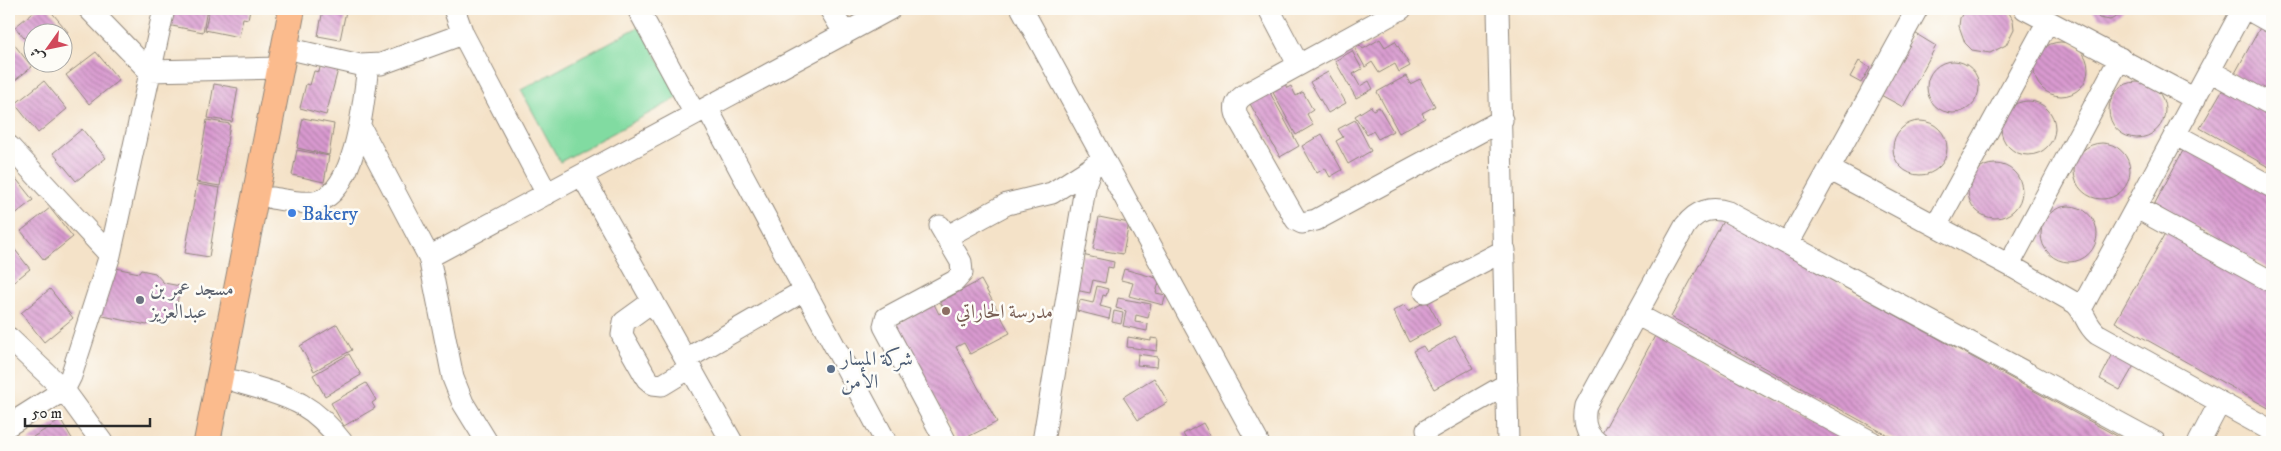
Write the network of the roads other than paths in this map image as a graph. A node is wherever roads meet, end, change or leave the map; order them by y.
1 (88, 9) edge
2 (164, 9) edge
3 (292, 9) edge
4 (307, 9) edge
5 (454, 9) edge
6 (638, 9) edge
7 (830, 9) edge
8 (890, 9) edge
9 (1022, 9) edge
10 (1269, 9) edge
11 (1400, 9) edge
12 (1498, 9) edge
13 (1917, 9) edge
14 (2025, 9) edge
15 (2245, 9) edge
16 (2048, 21) junction
17 (2272, 22) edge
18 (462, 34) junction
19 (845, 34) junction
20 (299, 51) junction
21 (2120, 58) junction
22 (1298, 64) junction
23 (368, 66) junction
24 (280, 68) junction
25 (149, 71) junction
26 (2210, 71) junction
27 (2195, 99) junction
28 (2272, 105) edge
29 (701, 111) junction
30 (1502, 120) junction
31 (361, 128) junction
32 (2176, 136) junction
33 (9, 146) edge
34 (1097, 163) junction
35 (1829, 169) junction
36 (582, 175) junction
37 (2272, 187) edge
38 (547, 194) junction
39 (272, 198) junction
40 (2137, 208) junction
41 (1936, 226) junction
42 (1788, 244) junction
43 (1505, 250) junction
44 (110, 255) junction
45 (429, 257) junction
46 (2009, 265) junction
47 (2272, 282) edge
48 (805, 290) junction
49 (1426, 292) dead end
50 (653, 302) junction
51 (2081, 309) junction
52 (1636, 314) junction
53 (9, 338) edge
54 (688, 363) junction
55 (235, 381) junction
56 (1507, 384) junction
57 (64, 390) junction
58 (2220, 402) junction
59 (325, 421) junction
60 (9, 424) edge
61 (1427, 430) dead end
62 (2272, 431) edge
63 (102, 442) edge
64 (207, 442) edge
65 (223, 442) edge
66 (318, 442) edge
67 (342, 442) edge
68 (487, 442) edge
69 (732, 442) edge
70 (886, 442) edge
71 (946, 442) edge
72 (1042, 442) edge
73 (1258, 442) edge
74 (1508, 442) edge
75 (1597, 442) edge
76 (1872, 442) edge
77 (2155, 442) edge
78 (2199, 442) edge

1 - 25 street
2 - 25 street
3 - 24 main road
4 - 20 main road
5 - 18 street
6 - 29 street
7 - 19 street
8 - 19 street
9 - 34 street
10 - 22 street
11 - 22 street
12 - 30 street
13 - 35 street
14 - 16 street
15 - 17 street
15 - 26 street
16 - 21 street
16 - 41 street
18 - 23 street
18 - 38 street
19 - 29 street
20 - 23 street
20 - 39 main road
21 - 27 street
21 - 46 street
22 - 30 street
23 - 31 street
24 - 25 street
24 - 64 main road
25 - 44 street
26 - 27 street
26 - 28 street
27 - 32 street
29 - 36 street
29 - 48 street
30 - 43 street
31 - 39 street
31 - 45 street
32 - 37 street
32 - 40 street
33 - 44 street
34 - 71 street
34 - 72 street
34 - 73 street
35 - 41 street
35 - 42 street
36 - 38 street
36 - 50 street
38 - 45 street
39 - 55 main road
40 - 47 street
40 - 51 street
41 - 46 street
42 - 52 street
42 - 77 street
43 - 49 street
43 - 56 street
44 - 57 street
45 - 68 street
46 - 51 street
48 - 54 street
48 - 70 street
50 - 54 street
50 - 54 street
51 - 58 street
52 - 75 street
52 - 76 street
53 - 57 street
54 - 69 street
55 - 59 street
55 - 65 main road
56 - 61 street
56 - 74 street
57 - 60 street
57 - 63 street
58 - 62 street
58 - 78 street
59 - 66 street
59 - 67 street

